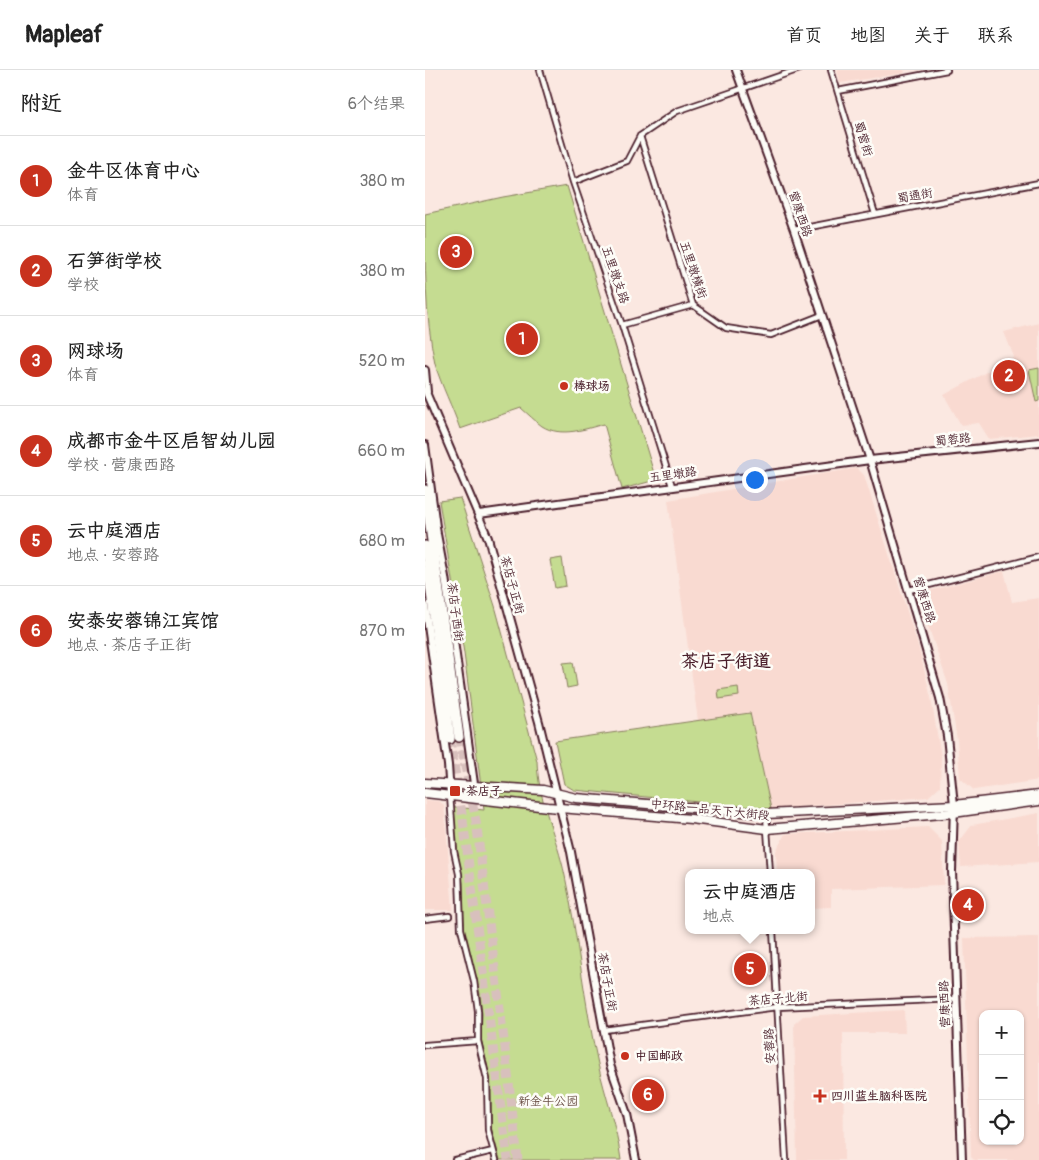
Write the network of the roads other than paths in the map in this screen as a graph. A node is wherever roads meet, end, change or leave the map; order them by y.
1 (540, 70) edge
2 (736, 70) edge
3 (797, 70) edge
4 (831, 70) edge
5 (947, 70) edge
6 (743, 88) junction
7 (838, 91) junction
8 (640, 136) junction
9 (573, 182) junction
10 (1039, 184) edge
11 (875, 214) junction
12 (794, 230) junction
13 (693, 305) junction
14 (822, 315) junction
15 (622, 325) junction
16 (425, 370) edge
17 (426, 391) edge
18 (1039, 442) edge
19 (425, 445) edge
20 (870, 460) junction
21 (672, 486) junction
22 (425, 490) edge
23 (479, 514) junction
24 (425, 546) edge
25 (426, 554) edge
26 (1039, 557) edge
27 (909, 590) junction
28 (425, 605) edge
29 (425, 782) edge
30 (449, 783) junction
31 (474, 785) junction
32 (1039, 790) edge
33 (425, 793) edge
34 (557, 793) junction
35 (449, 795) junction
36 (1039, 795) edge
37 (476, 798) junction
38 (1019, 801) junction
39 (1039, 801) edge
40 (954, 805) junction
41 (1039, 805) edge
42 (560, 807) junction
43 (953, 813) junction
44 (766, 814) junction
45 (767, 829) junction
46 (770, 869) edge
47 (449, 916) dead end
48 (425, 919) edge
49 (773, 934) edge
50 (956, 999) junction
51 (777, 1007) junction
52 (604, 1030) junction
53 (478, 1041) junction
54 (425, 1045) edge
55 (493, 1151) junction
56 (455, 1160) edge
57 (497, 1160) edge
58 (636, 1160) edge
59 (786, 1160) edge
60 (962, 1160) edge

1 - 9 street, 五里墩支路
2 - 6 street, 营康西路
3 - 6 street
4 - 7 street, 蜀营街
5 - 7 street
6 - 8 street
6 - 12 street, 营康西路
7 - 11 street, 蜀营街
8 - 9 street
8 - 13 street, 五里墩横街
9 - 15 street, 五里墩支路
10 - 11 street, 蜀通街
11 - 12 street, 蜀通街
12 - 14 street, 营康西路
13 - 14 street, 五里墩横街
13 - 15 street
14 - 20 street, 营康西路
15 - 21 street, 五里墩支路
16 - 17 street, 茶店子正街
17 - 23 street, 茶店子正街
18 - 20 street, 蜀蓉路
19 - 31 street
20 - 21 street, 五里墩路
20 - 27 street, 营康西路
21 - 23 street, 五里墩路
22 - 25 highway, 茶店子西街
23 - 34 street, 茶店子正街
24 - 25 highway
26 - 27 street
27 - 40 street, 营康西路
28 - 30 street
29 - 30 main road, 中环路一品天下大街段
30 - 31 main road, 中环路一品天下大街段
30 - 35 street
31 - 34 main road, 中环路一品天下大街段
31 - 37 street
32 - 38 main road, 中环路一品天下大街段
33 - 35 main road, 中环路一品天下大街段
34 - 42 street, 茶店子正街
34 - 44 main road, 中环路一品天下大街段
35 - 37 main road, 中环路一品天下大街段
35 - 53 street
36 - 38 main road, 中环路一品天下大街段
37 - 42 main road, 中环路一品天下大街段
38 - 39 main road, 中环路一品天下大街段
38 - 40 main road, 中环路一品天下大街段
38 - 41 main road, 中环路一品天下大街段
38 - 43 main road, 中环路一品天下大街段
40 - 43 street, 营康西路
40 - 44 main road, 中环路一品天下大街段
42 - 45 main road, 中环路一品天下大街段
42 - 52 street, 茶店子正街
43 - 45 main road, 中环路一品天下大街段
43 - 50 street, 营康西路
44 - 45 street
45 - 46 street
47 - 48 street
49 - 51 street, 安蓉路
50 - 51 street, 茶店子北街
50 - 60 street, 营康西路
51 - 52 street, 茶店子北街
51 - 59 street, 安蓉路
52 - 58 street, 茶店子正街
53 - 54 street
53 - 55 street
55 - 56 street
55 - 57 street

